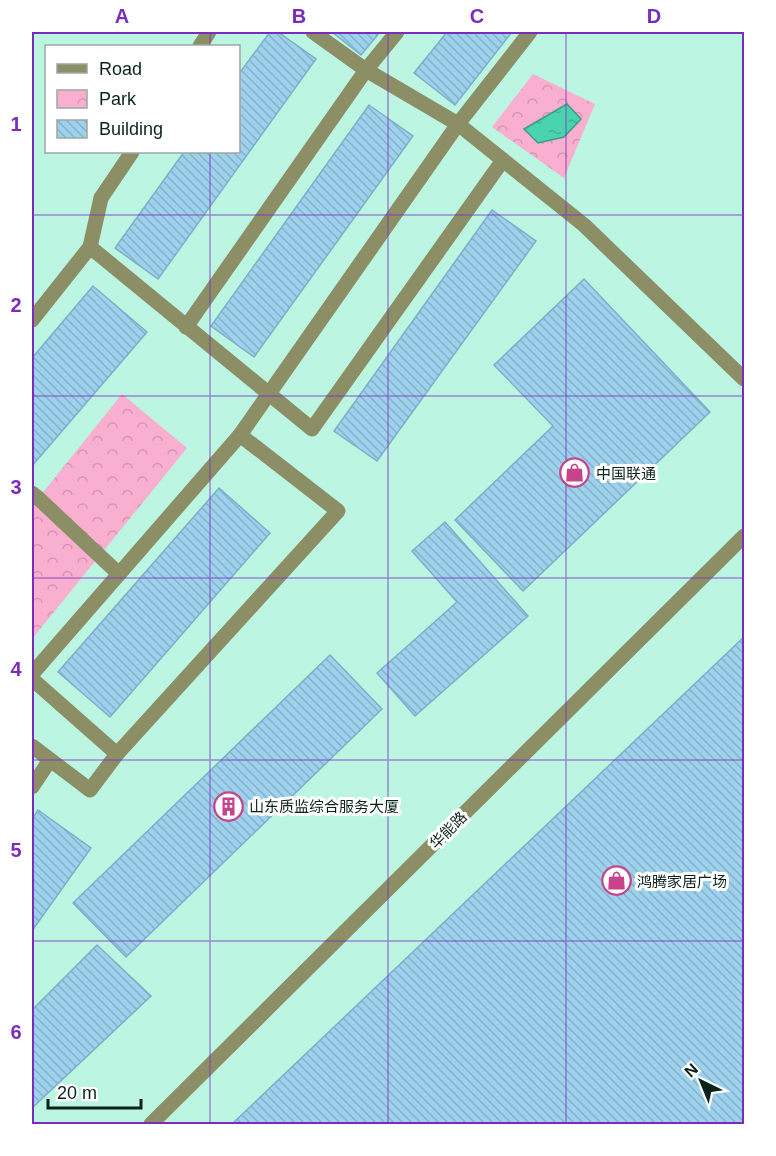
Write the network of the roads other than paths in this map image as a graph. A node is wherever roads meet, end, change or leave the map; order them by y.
1 (209, 32) edge
2 (313, 32) edge
3 (397, 32) edge
4 (530, 32) edge
5 (201, 45) edge
6 (366, 70) junction
7 (458, 124) junction
8 (131, 153) edge
9 (503, 160) junction
10 (90, 247) junction
11 (32, 320) edge
12 (186, 327) junction
13 (744, 379) edge
14 (240, 435) junction
15 (35, 496) edge
16 (744, 536) edge
17 (119, 574) junction
18 (32, 674) edge
19 (32, 679) edge
20 (32, 746) edge
21 (117, 754) junction
22 (50, 760) junction
23 (32, 787) edge
24 (151, 1125) edge

1 - 5 street
2 - 6 street
3 - 6 street
4 - 7 street
6 - 7 street
6 - 12 street
7 - 9 street
7 - 14 street
8 - 10 street
9 - 12 street
9 - 13 street
10 - 11 street
10 - 12 street
14 - 17 street
14 - 21 street
15 - 17 street
16 - 24 street, 华能路
17 - 18 street
19 - 21 street
20 - 22 street
21 - 22 street
22 - 23 street

